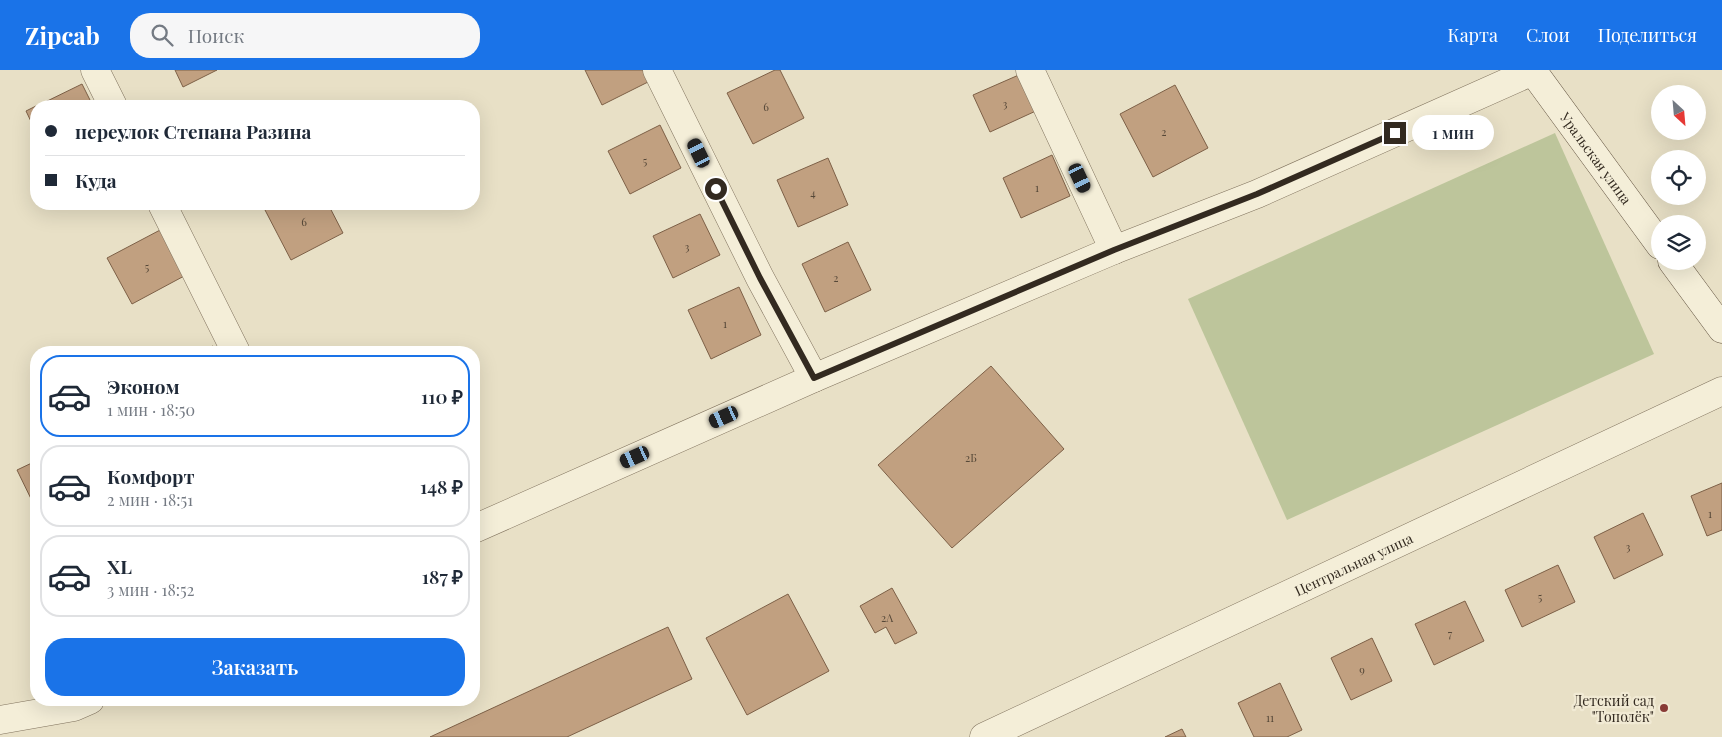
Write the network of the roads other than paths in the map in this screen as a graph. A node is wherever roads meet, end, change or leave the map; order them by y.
1 (95, 70) edge
2 (657, 70) edge
3 (1030, 70) edge
4 (1532, 71) edge
5 (110, 100) edge
6 (165, 210) edge
7 (1651, 233) edge
8 (1114, 250) junction
9 (1679, 270) edge
10 (1722, 329) edge
11 (233, 346) edge
12 (814, 378) junction
13 (1722, 391) edge
14 (480, 526) edge
15 (76, 706) edge
16 (0, 720) edge
17 (984, 737) edge

1 - 5 street
2 - 12 street
3 - 8 street
4 - 7 street, Уральская улица
4 - 8 street
6 - 11 street
8 - 12 street
9 - 10 street
12 - 14 street
13 - 17 street, Центральная улица
15 - 16 street

